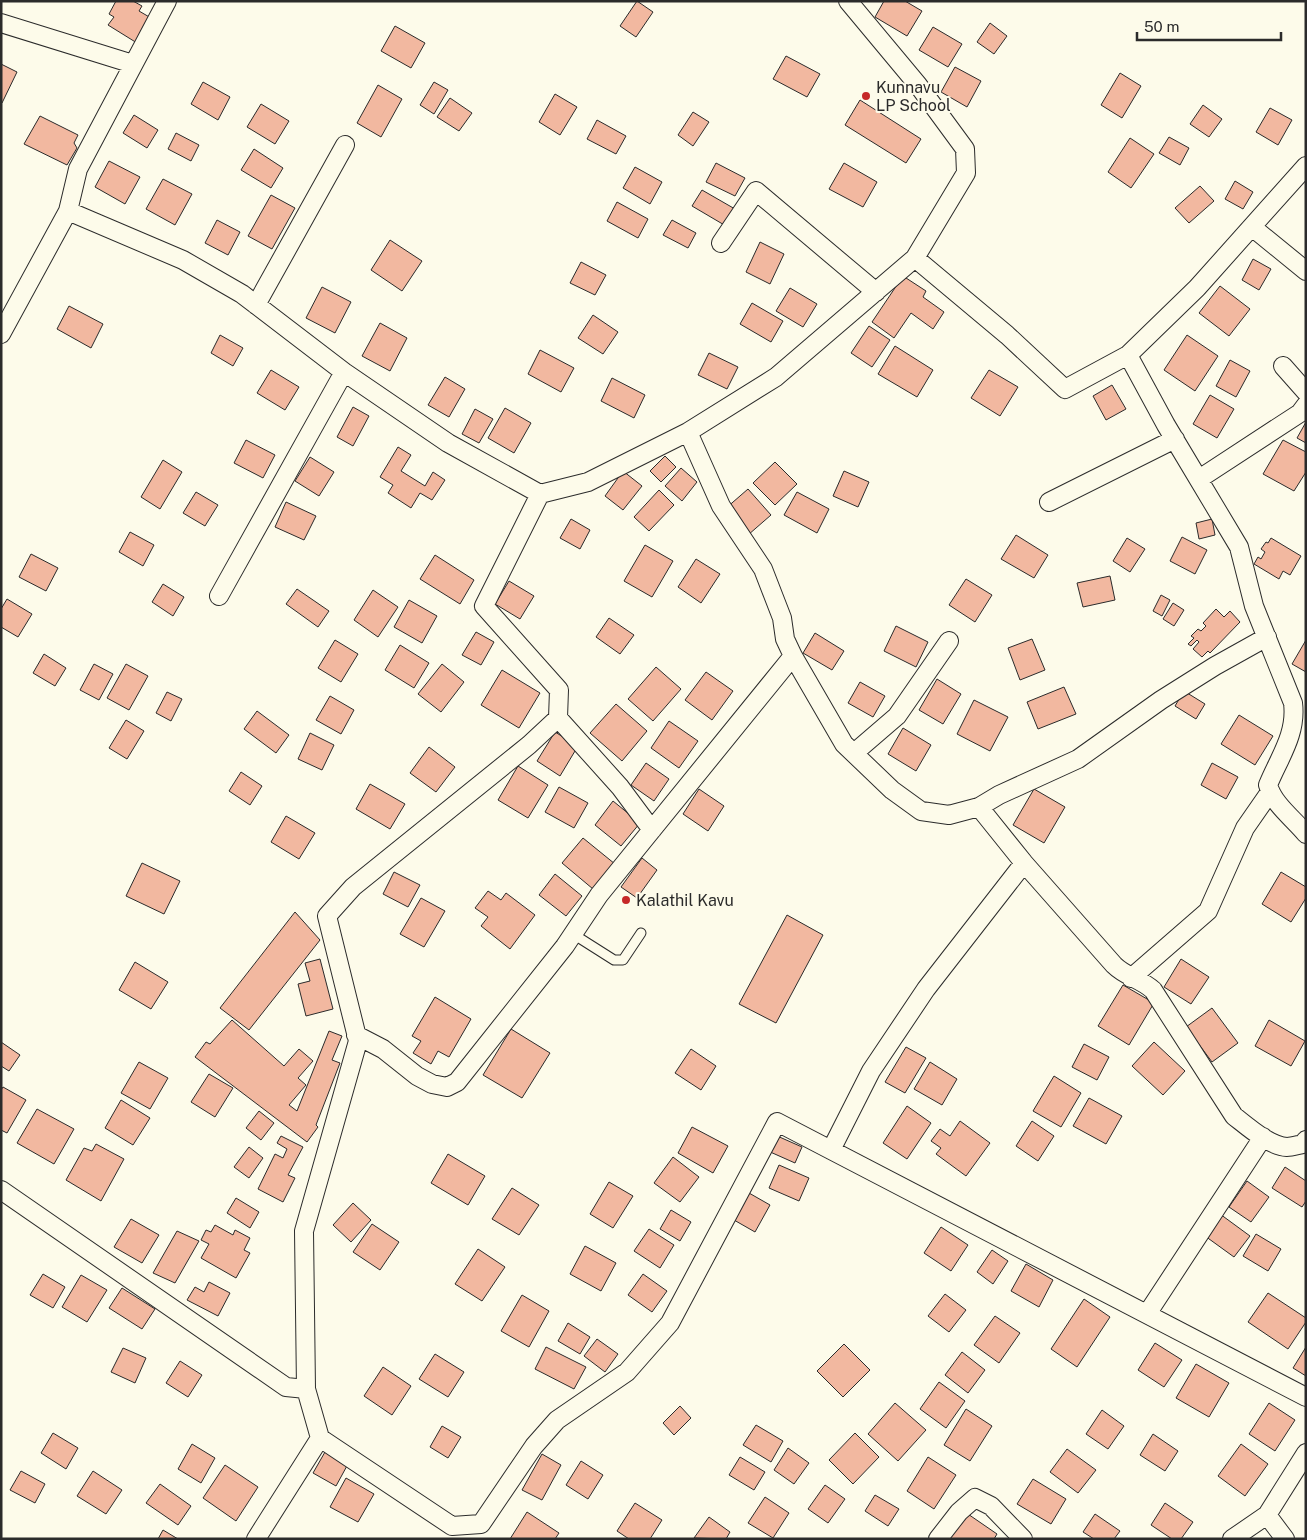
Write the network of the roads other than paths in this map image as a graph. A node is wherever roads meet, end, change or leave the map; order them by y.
1 (167, 1) edge
2 (848, 1) edge
3 (1, 23) edge
4 (133, 64) junction
5 (345, 145) dead end
6 (1306, 166) edge
7 (68, 211) junction
8 (1252, 227) junction
9 (721, 244) dead end
10 (915, 258) junction
11 (1306, 271) edge
12 (876, 292) junction
13 (256, 305) junction
14 (1, 334) edge
15 (1128, 355) junction
16 (1282, 366) dead end
17 (344, 372) junction
18 (1306, 392) edge
19 (1306, 405) edge
20 (688, 432) junction
21 (1175, 439) junction
22 (1199, 479) junction
23 (540, 494) junction
24 (1049, 502) dead end
25 (219, 596) dead end
26 (1267, 637) junction
27 (949, 641) dead end
28 (793, 656) junction
29 (1299, 701) edge
30 (558, 718) junction
31 (854, 753) junction
32 (1270, 792) junction
33 (979, 807) junction
34 (652, 830) junction
35 (1306, 834) edge
36 (1024, 863) junction
37 (640, 933) dead end
38 (573, 934) junction
39 (1131, 978) junction
40 (356, 1035) junction
41 (1263, 1137) junction
42 (1306, 1140) edge
43 (831, 1150) junction
44 (1, 1190) edge
45 (1147, 1314) junction
46 (306, 1389) junction
47 (1306, 1397) edge
48 (320, 1438) junction
49 (1306, 1453) edge
50 (1267, 1515) junction
51 (256, 1539) edge
52 (938, 1539) edge
53 (1023, 1539) edge
54 (1232, 1539) edge
55 (1285, 1539) edge

1 - 4 street
2 - 10 street
3 - 4 street
4 - 7 street
5 - 13 street
6 - 8 street
7 - 13 street
7 - 14 street
8 - 11 street
8 - 15 street
9 - 12 street
10 - 12 street
10 - 15 street
12 - 20 street
13 - 17 street
15 - 21 street
16 - 18 street
17 - 23 street
17 - 25 street
19 - 22 street
20 - 23 street
20 - 28 street
21 - 22 street
21 - 24 street
22 - 26 street
23 - 30 street
26 - 29 street
26 - 33 street
27 - 31 street
28 - 31 street
28 - 34 street
29 - 32 street
30 - 34 street
30 - 40 street
31 - 33 street
32 - 35 street
32 - 39 street
33 - 36 street
34 - 38 street
36 - 39 street
36 - 43 street
37 - 38 lane
38 - 40 street
39 - 41 street
40 - 46 street
41 - 42 street
41 - 45 street
43 - 45 street
43 - 48 street
44 - 46 street
45 - 47 street
46 - 48 street
48 - 51 street
49 - 50 street
50 - 54 street
50 - 55 street
52 - 53 street

